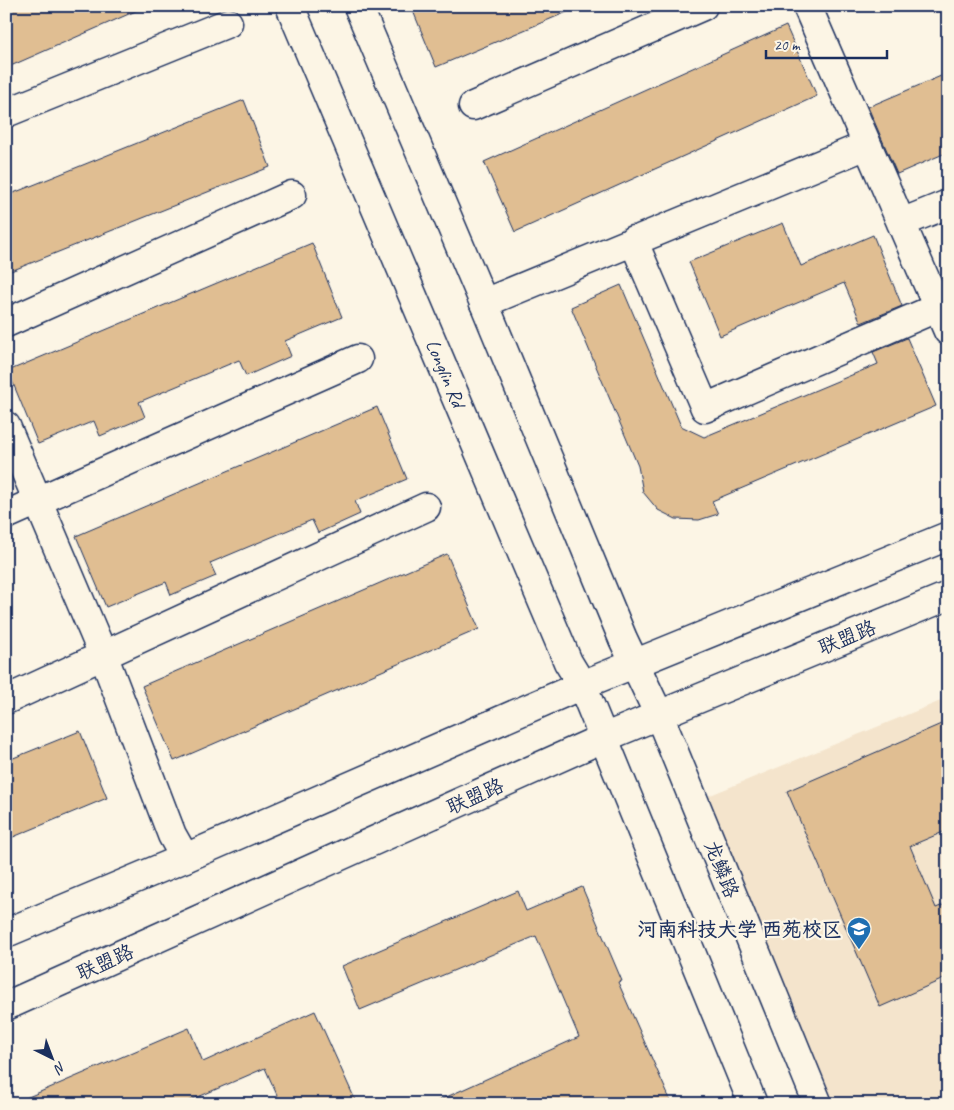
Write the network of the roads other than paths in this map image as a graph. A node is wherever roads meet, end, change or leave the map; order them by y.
1 (290, 6) edge
2 (358, 6) edge
3 (702, 6) edge
4 (807, 6) edge
5 (228, 23) dead end
6 (473, 106) dead end
7 (6, 113) edge
8 (868, 145) junction
9 (292, 195) dead end
10 (948, 204) edge
11 (901, 223) junction
12 (633, 240) junction
13 (484, 303) junction
14 (944, 314) edge
15 (6, 323) edge
16 (358, 359) dead end
17 (6, 426) edge
18 (38, 502) junction
19 (426, 507) dead end
20 (6, 515) edge
21 (948, 536) edge
22 (948, 596) edge
23 (104, 657) junction
24 (636, 663) junction
25 (582, 685) junction
26 (6, 700) edge
27 (659, 715) junction
28 (603, 738) junction
29 (185, 858) junction
30 (6, 933) edge
31 (6, 1006) edge
32 (753, 1104) edge
33 (818, 1104) edge

1 - 25 main road, Longlin Rd
2 - 13 main road
3 - 6 main road
4 - 8 main road
5 - 7 main road
8 - 11 main road
8 - 12 main road
9 - 15 main road
10 - 11 main road
11 - 14 main road
12 - 13 main road
12 - 14 main road
13 - 24 main road
16 - 18 main road
17 - 18 main road
18 - 20 main road
18 - 23 main road
19 - 23 main road
21 - 24 main road
22 - 27 main road, 联盟路
23 - 26 main road
23 - 29 main road
24 - 25 main road
24 - 27 main road, 龙鳞路
25 - 28 main road, Longlin Rd
25 - 29 main road
27 - 28 main road, 联盟路
27 - 33 main road, 龙鳞路
28 - 31 main road, 联盟路
28 - 32 main road
29 - 30 main road

